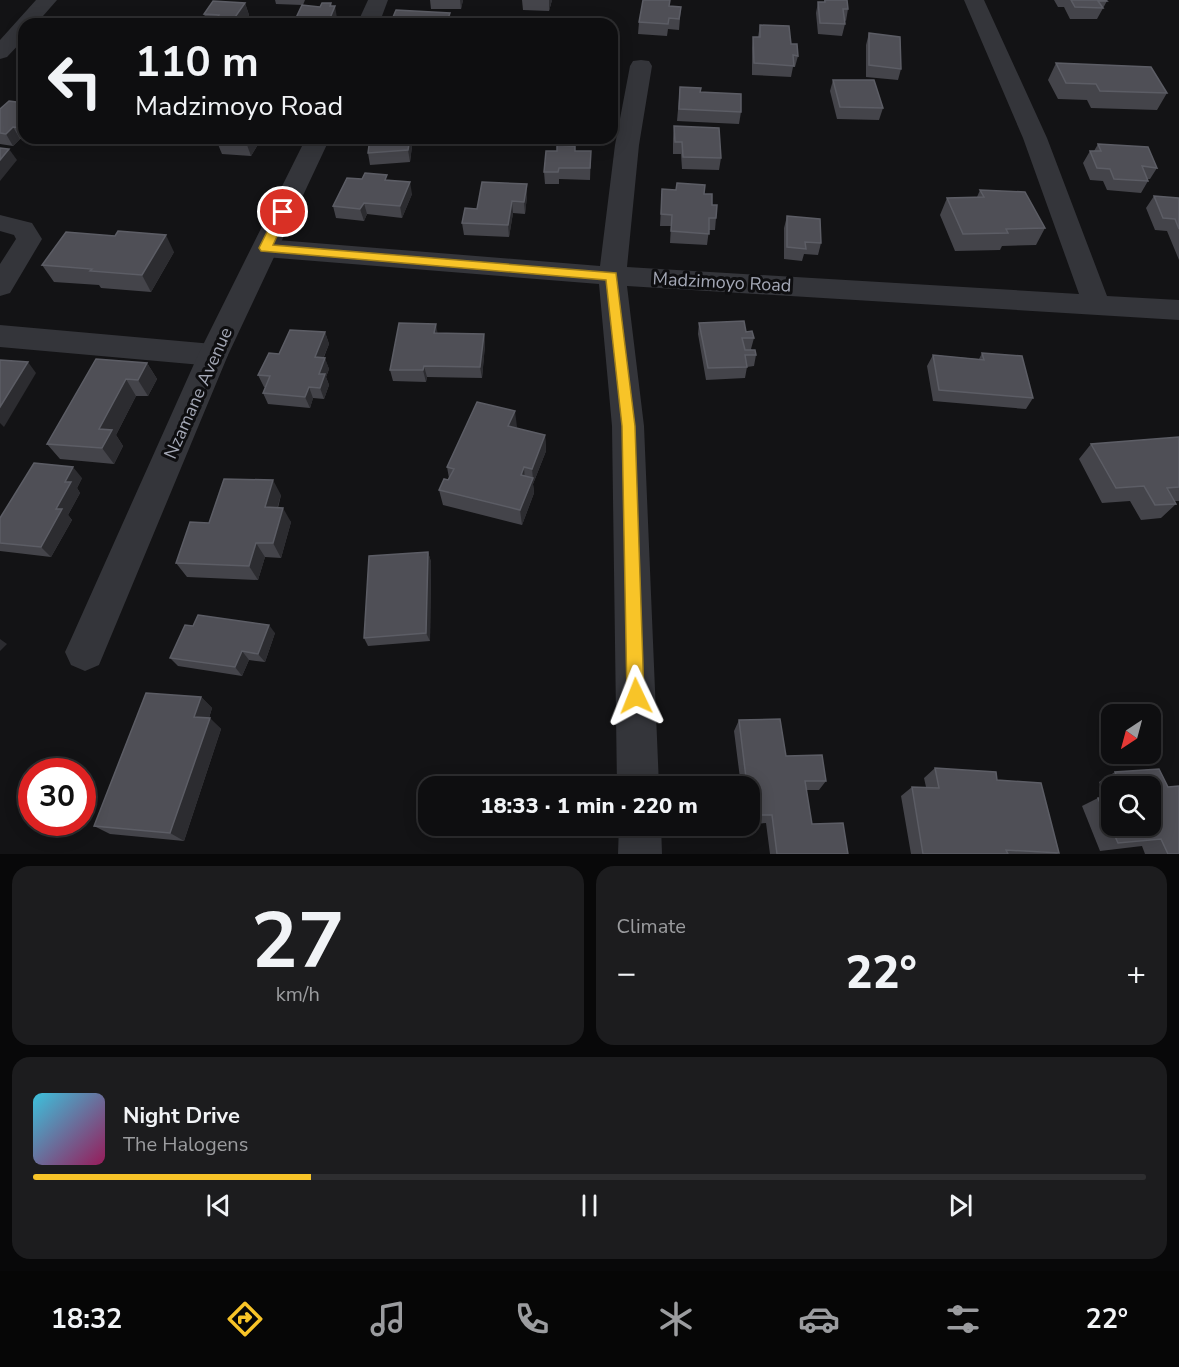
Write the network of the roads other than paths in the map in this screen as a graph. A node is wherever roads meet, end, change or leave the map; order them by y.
1 (47, 0) edge
2 (378, 0) edge
3 (974, 0) edge
4 (31, 18) edge
5 (370, 18) edge
6 (18, 33) edge
7 (0, 53) edge
8 (641, 66) dead end
9 (315, 144) edge
10 (11, 226) edge
11 (265, 248) junction
12 (612, 276) junction
13 (0, 286) edge
14 (1097, 304) junction
15 (1179, 310) edge
16 (0, 336) edge
17 (213, 355) junction
18 (85, 652) dead end
19 (638, 776) edge
20 (640, 836) edge
21 (640, 854) edge

1 - 4 street
2 - 5 street
3 - 14 street
6 - 7 street
8 - 12 street
9 - 11 street, Nzamane Avenue
10 - 13 street
11 - 12 street, Madzimoyo Road
11 - 17 street, Nzamane Avenue
12 - 14 street, Madzimoyo Road
12 - 19 street
14 - 15 street, Madzimoyo Road
16 - 17 street
17 - 18 street, Nzamane Avenue
20 - 21 street

